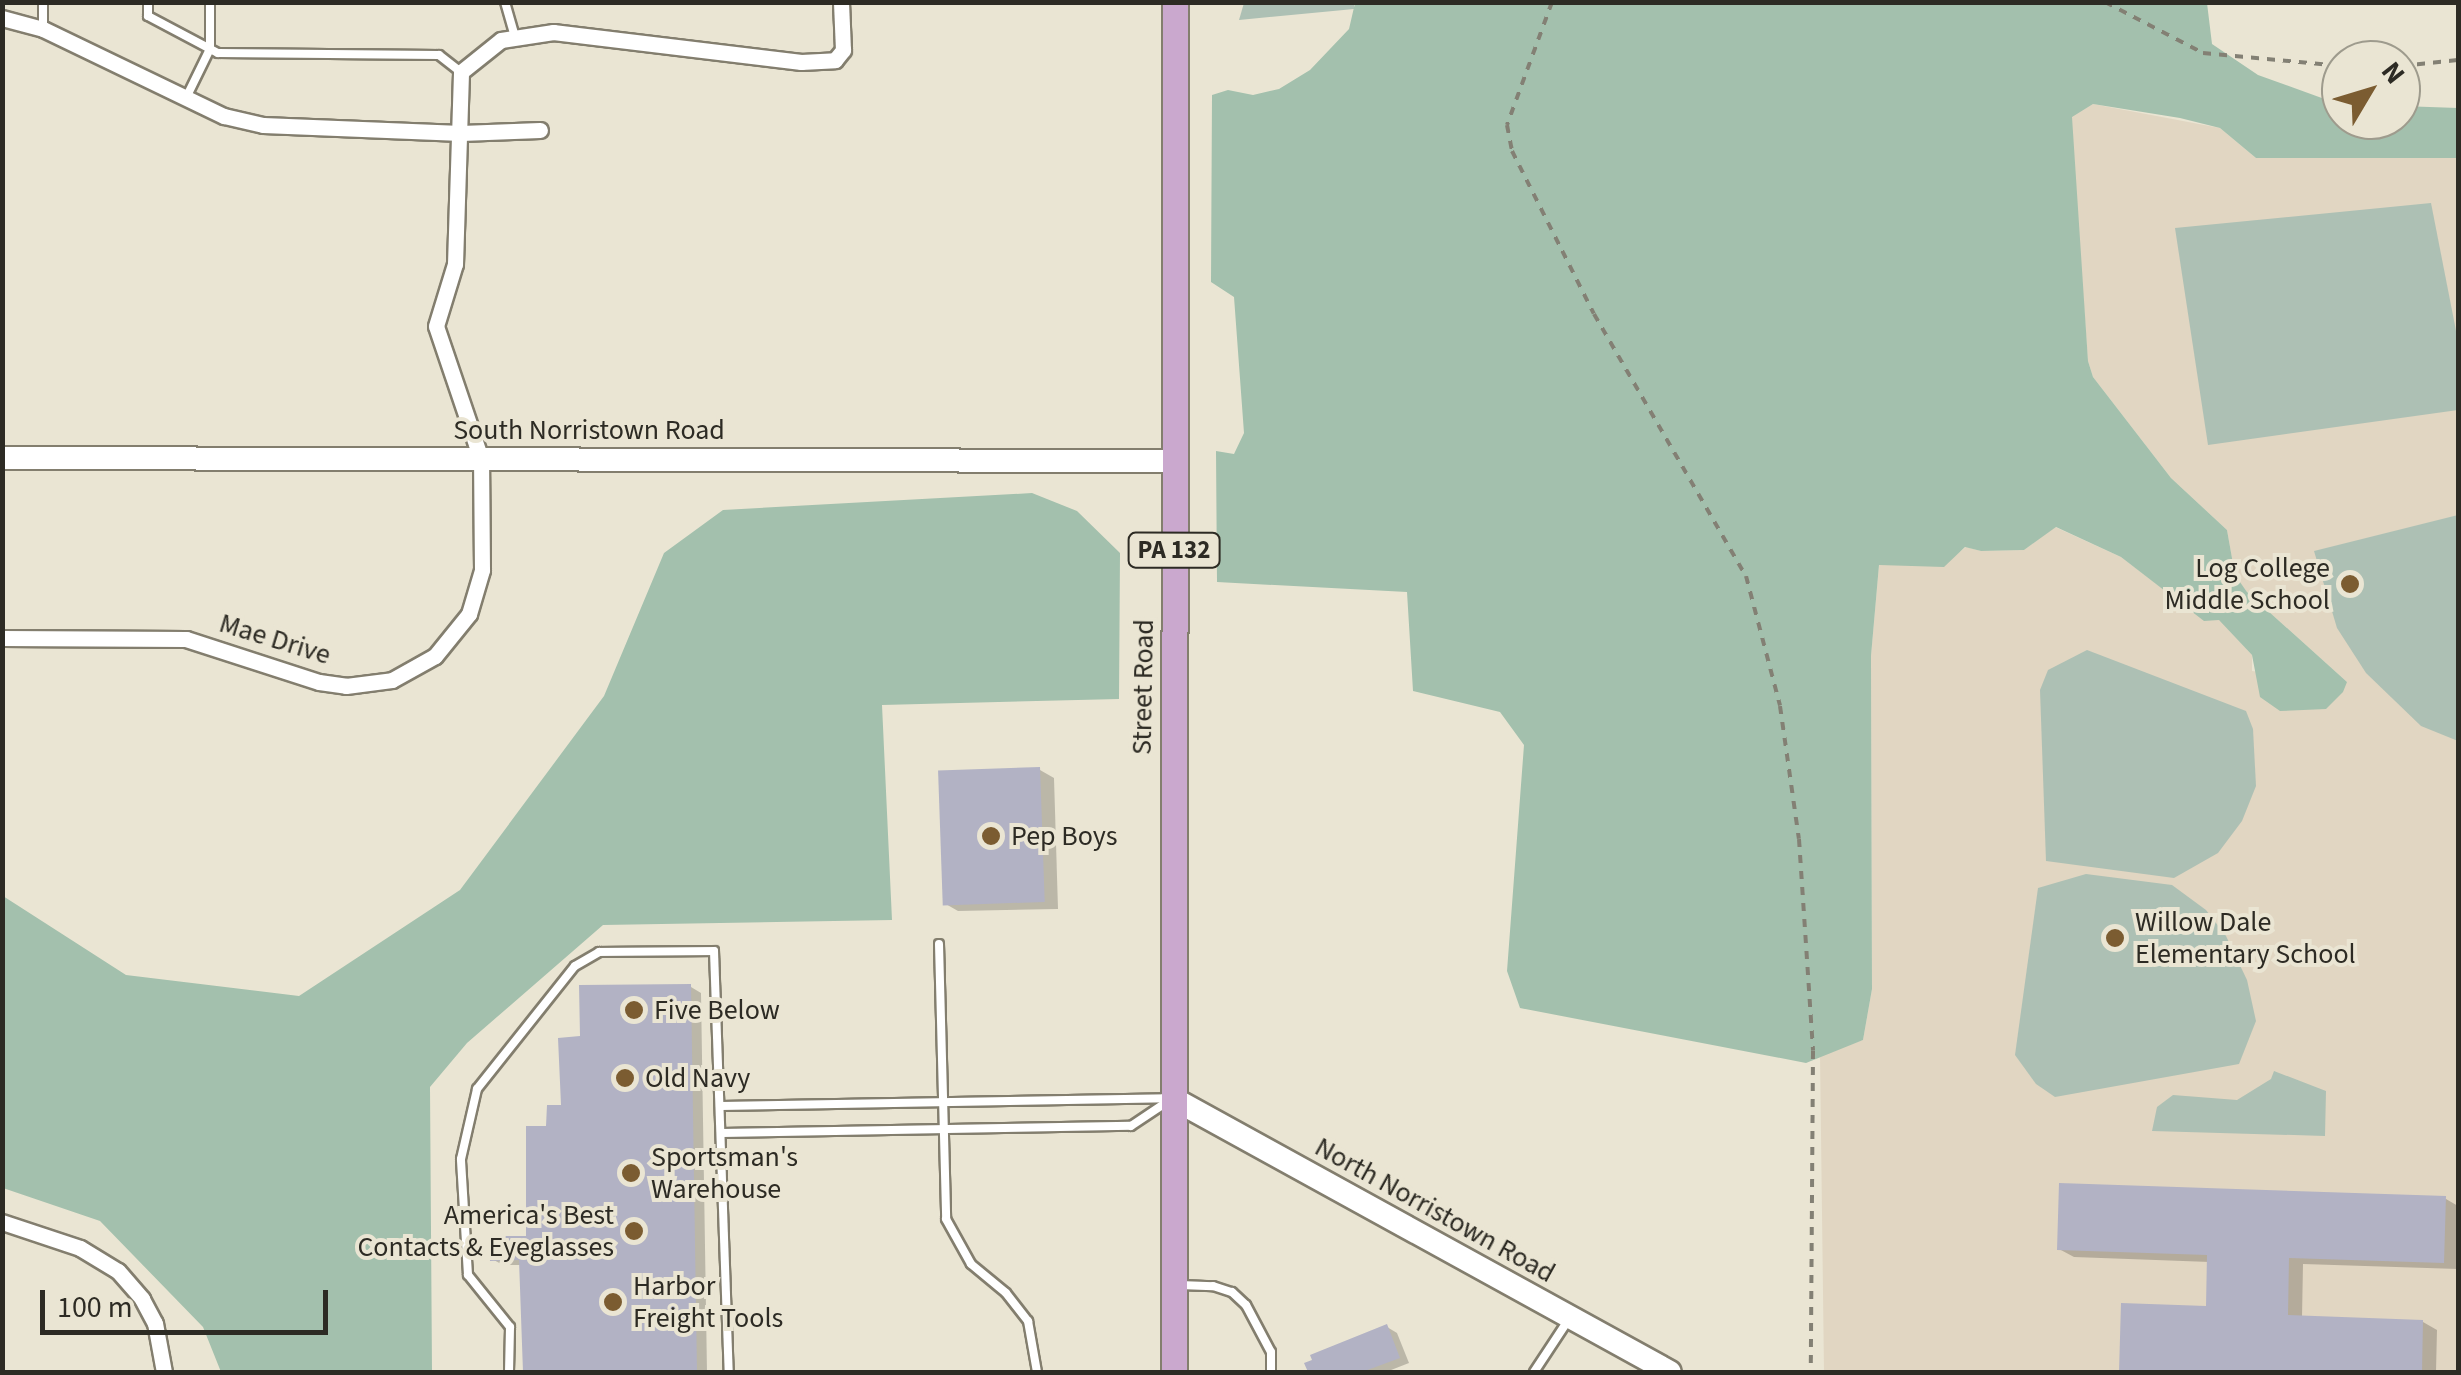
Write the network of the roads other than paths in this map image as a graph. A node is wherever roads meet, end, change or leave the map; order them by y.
1 (44, 2) edge
2 (148, 2) edge
3 (210, 2) edge
4 (505, 2) edge
5 (841, 2) edge
6 (1176, 2) edge
7 (2, 18) edge
8 (43, 29) junction
9 (515, 38) junction
10 (210, 48) junction
11 (461, 72) junction
12 (185, 99) junction
13 (540, 130) dead end
14 (461, 132) junction
15 (2, 458) edge
16 (481, 459) junction
17 (1175, 461) junction
18 (2, 638) edge
19 (939, 944) dead end
20 (1172, 1098) junction
21 (943, 1104) junction
22 (721, 1106) junction
23 (943, 1130) junction
24 (722, 1134) junction
25 (2, 1222) edge
26 (1174, 1284) junction
27 (1569, 1319) junction
28 (164, 1372) edge
29 (509, 1372) edge
30 (729, 1372) edge
31 (1036, 1372) edge
32 (1174, 1372) edge
33 (1271, 1372) edge
34 (1534, 1372) edge
35 (1667, 1372) edge

1 - 8 lane
2 - 10 lane
3 - 10 lane
4 - 9 lane
5 - 9 street
6 - 17 main road, Street Road / PA 132
7 - 8 street
8 - 12 street
9 - 11 street
10 - 11 lane
10 - 12 lane
11 - 14 street, Mae Drive
12 - 14 street
13 - 14 street
14 - 16 street, Mae Drive
15 - 16 street, South Norristown Road
16 - 17 street, South Norristown Road
16 - 18 street, Mae Drive
17 - 20 main road, Street Road / PA 132
19 - 21 lane
20 - 21 lane
20 - 23 lane
20 - 26 main road, Street Road / PA 132
20 - 27 street, North Norristown Road
21 - 22 lane
21 - 23 lane
22 - 24 lane
22 - 29 lane
23 - 24 lane
23 - 31 lane
24 - 30 lane
25 - 28 street
26 - 32 main road, Street Road / PA 132
26 - 33 lane
27 - 34 lane
27 - 35 street, North Norristown Road

